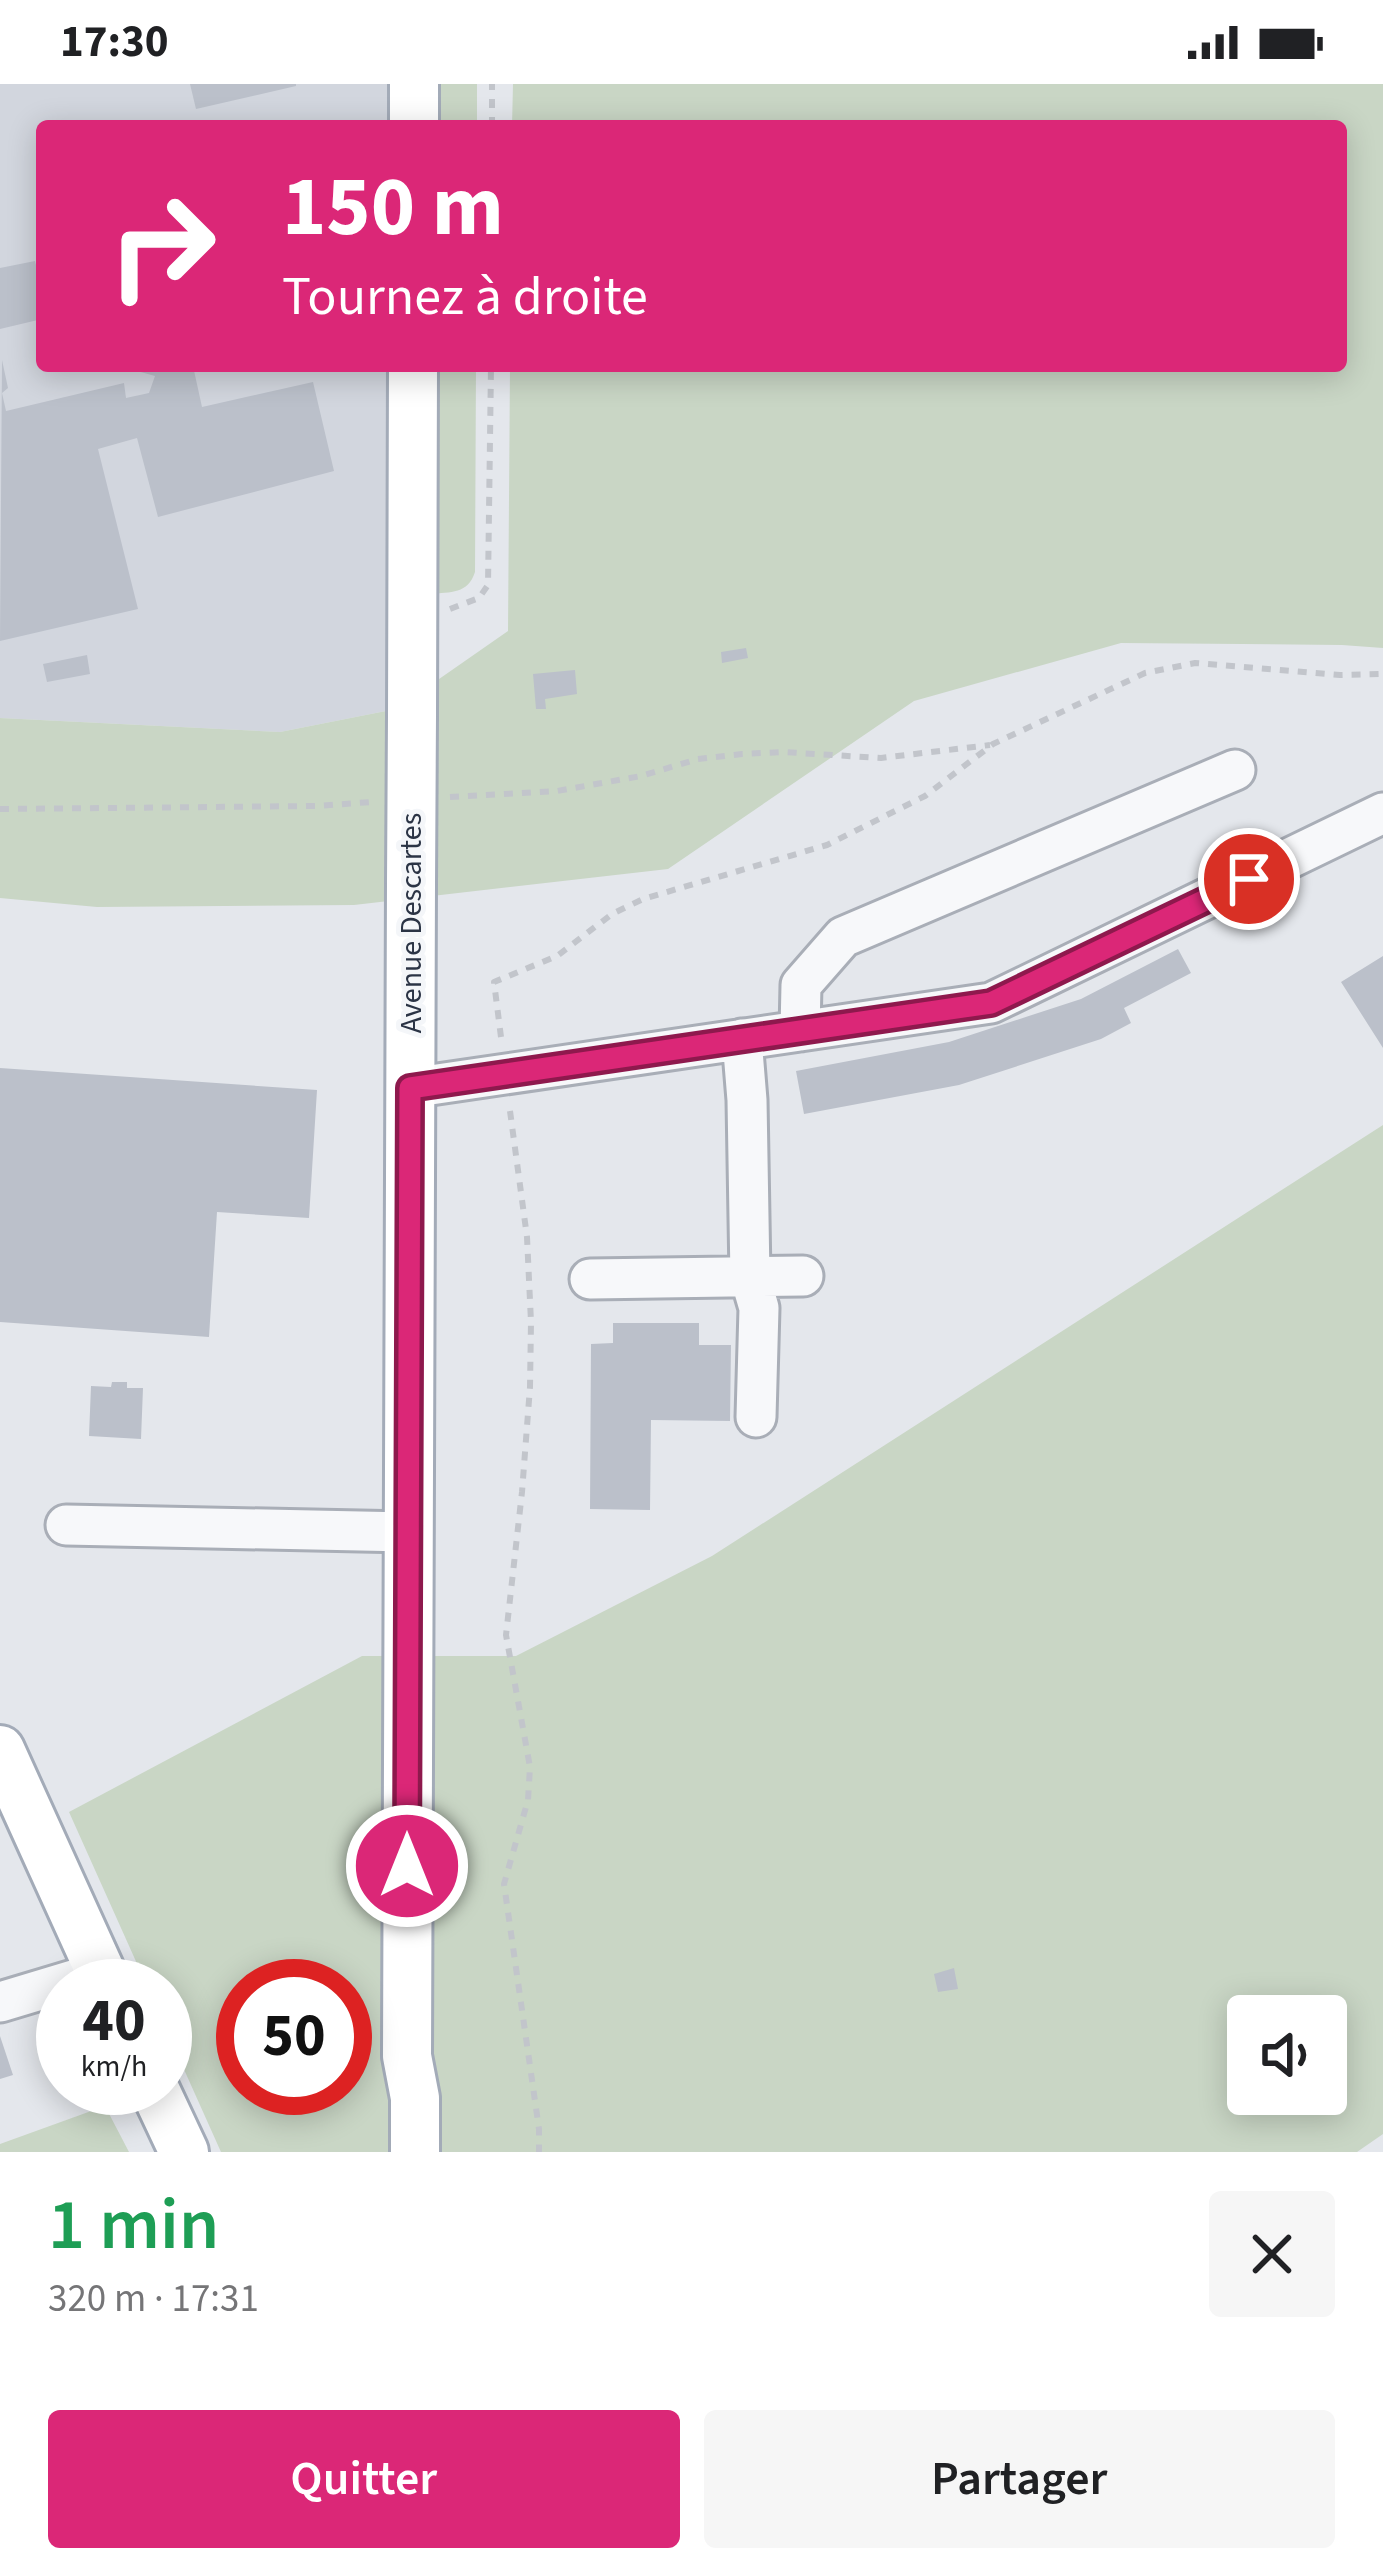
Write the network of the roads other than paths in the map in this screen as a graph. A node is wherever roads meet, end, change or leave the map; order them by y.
1 (414, 84) edge
2 (414, 120) edge
3 (413, 372) edge
4 (1235, 770) dead end
5 (1383, 813) edge
6 (800, 1031) junction
7 (742, 1039) junction
8 (410, 1088) junction
9 (803, 1276) dead end
10 (750, 1277) junction
11 (590, 1279) dead end
12 (756, 1417) dead end
13 (66, 1526) dead end
14 (407, 1532) junction
15 (0, 1750) edge
16 (94, 1959) edge
17 (36, 1994) edge
18 (0, 2002) edge
19 (407, 2056) junction
20 (167, 2115) edge
21 (184, 2152) edge
22 (392, 2152) edge
23 (415, 2152) edge

1 - 2 main road
3 - 8 main road, Avenue Descartes, bridge
4 - 6 street
5 - 6 street
6 - 7 street
7 - 8 street
7 - 10 street
8 - 14 main road, Avenue Descartes
9 - 10 street
10 - 11 street
10 - 12 street
13 - 14 street
14 - 19 main road, Avenue Descartes
15 - 16 main road
17 - 18 street
19 - 22 main road, Avenue Descartes
19 - 23 main road, Avenue Descartes
20 - 21 main road

